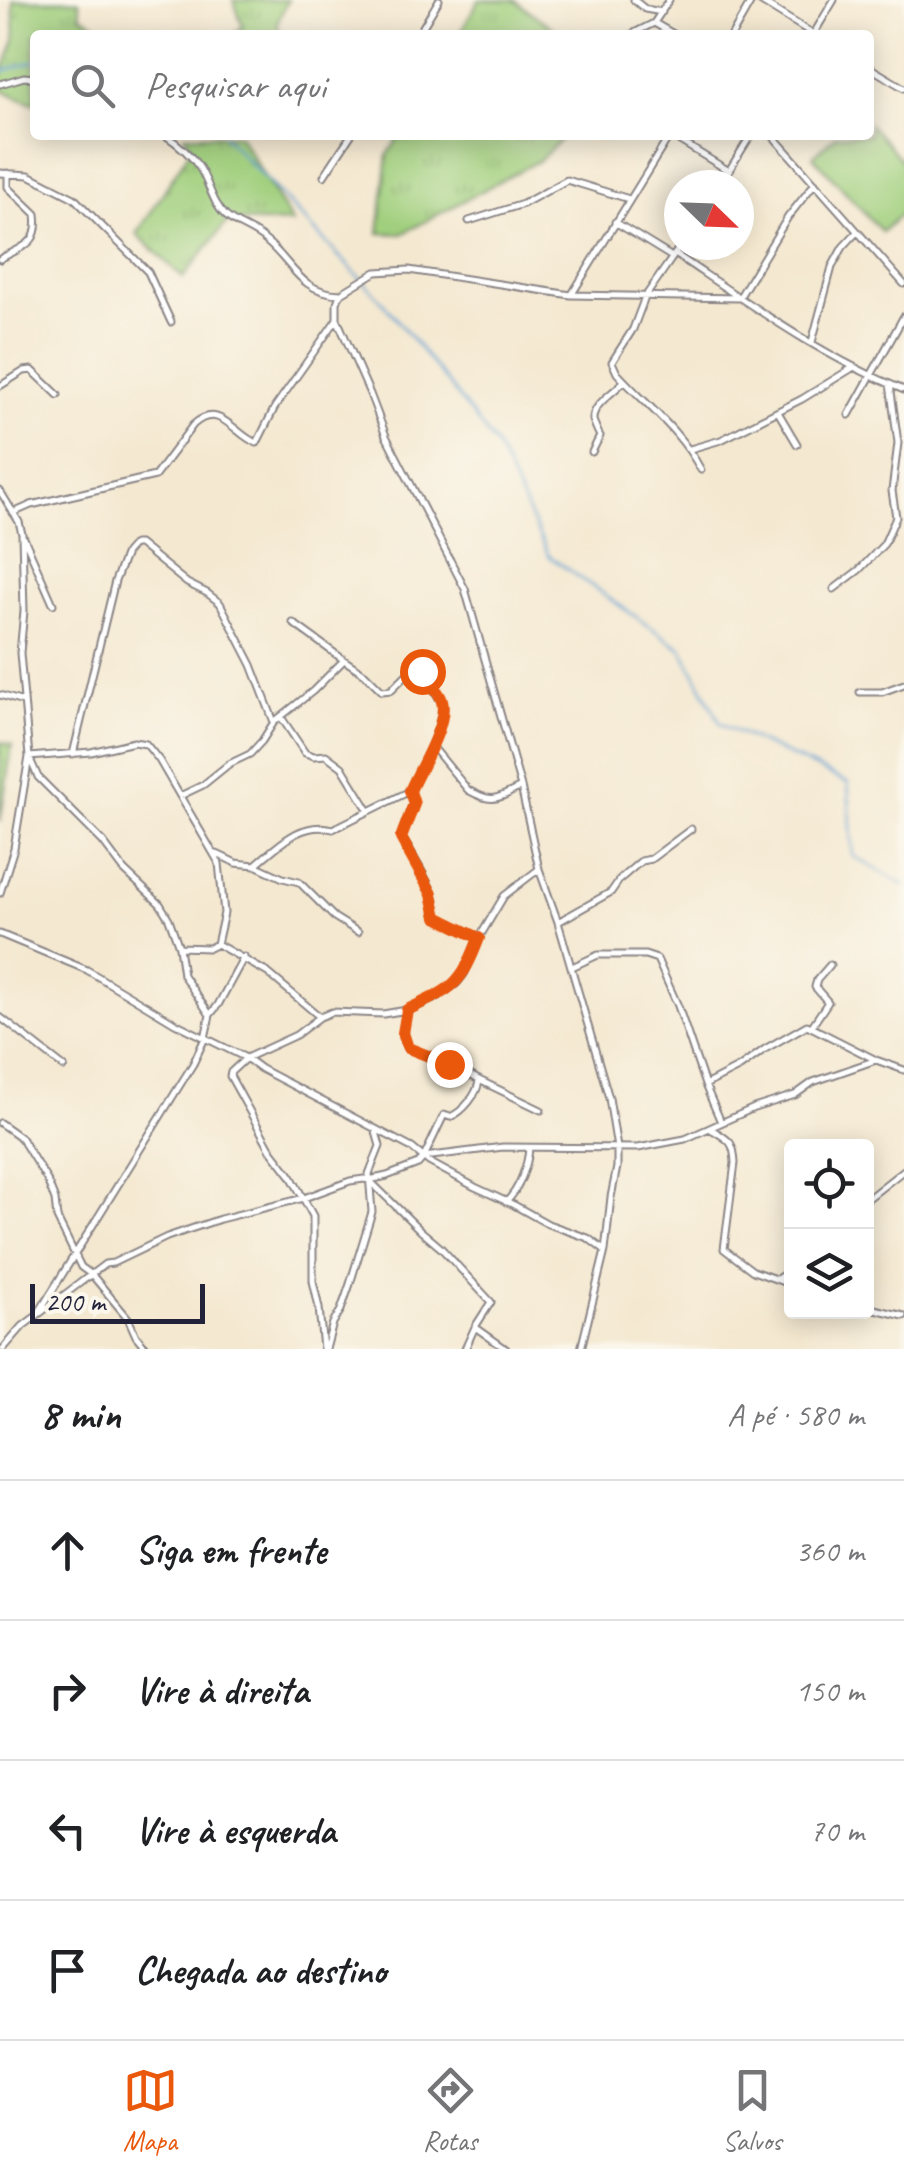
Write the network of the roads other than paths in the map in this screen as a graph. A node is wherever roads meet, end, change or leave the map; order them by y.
1 (439, 0) edge
2 (634, 0) edge
3 (669, 0) edge
4 (755, 0) edge
5 (834, 0) edge
6 (662, 12) junction
7 (654, 23) junction
8 (421, 30) edge
9 (641, 30) edge
10 (666, 30) edge
11 (735, 30) edge
12 (806, 30) edge
13 (817, 30) edge
14 (874, 70) edge
15 (30, 78) edge
16 (0, 84) edge
17 (904, 88) edge
18 (171, 140) edge
19 (348, 140) edge
20 (667, 140) edge
21 (678, 140) edge
22 (748, 140) edge
23 (776, 140) edge
24 (727, 170) edge
25 (730, 170) edge
26 (0, 173) edge
27 (8, 173) junction
28 (324, 176) dead end
29 (815, 183) junction
30 (628, 199) junction
31 (469, 221) dead end
32 (614, 222) junction
33 (857, 232) junction
34 (664, 250) edge
35 (0, 260) edge
36 (671, 260) edge
37 (680, 260) edge
38 (904, 284) edge
39 (340, 294) junction
40 (571, 295) junction
41 (645, 297) junction
42 (739, 297) junction
43 (904, 316) edge
44 (337, 319) junction
45 (171, 322) dead end
46 (812, 342) junction
47 (854, 367) junction
48 (871, 377) junction
49 (624, 381) junction
50 (890, 384) junction
51 (0, 386) edge
52 (904, 390) edge
53 (58, 395) dead end
54 (778, 412) junction
55 (849, 416) dead end
56 (797, 444) dead end
57 (690, 448) junction
58 (592, 452) dead end
59 (701, 470) dead end
60 (0, 491) edge
61 (13, 513) junction
62 (896, 517) junction
63 (904, 518) edge
64 (19, 522) junction
65 (834, 589) dead end
66 (53, 604) dead end
67 (293, 623) dead end
68 (344, 660) junction
69 (904, 684) edge
70 (860, 692) dead end
71 (0, 695) edge
72 (23, 702) junction
73 (281, 717) junction
74 (274, 722) junction
75 (432, 746) junction
76 (74, 754) junction
77 (28, 757) junction
78 (24, 775) junction
79 (38, 777) junction
80 (521, 788) junction
81 (410, 791) junction
82 (180, 796) junction
83 (370, 811) junction
84 (691, 829) dead end
85 (211, 848) junction
86 (254, 866) junction
87 (539, 868) junction
88 (0, 893) edge
89 (558, 922) junction
90 (358, 932) dead end
91 (0, 934) edge
92 (479, 938) junction
93 (217, 944) junction
94 (179, 947) junction
95 (244, 957) junction
96 (830, 965) dead end
97 (572, 967) junction
98 (407, 1010) junction
99 (210, 1015) junction
100 (0, 1016) edge
101 (320, 1017) junction
102 (811, 1026) junction
103 (205, 1038) junction
104 (246, 1058) junction
105 (876, 1060) junction
106 (64, 1067) dead end
107 (904, 1070) edge
108 (479, 1080) junction
109 (705, 1085) junction
110 (541, 1110) dead end
111 (722, 1122) junction
112 (0, 1123) edge
113 (711, 1129) junction
114 (374, 1130) junction
115 (529, 1148) junction
116 (618, 1148) junction
117 (424, 1157) junction
118 (904, 1170) edge
119 (370, 1180) junction
120 (874, 1194) edge
121 (304, 1198) junction
122 (506, 1202) junction
123 (605, 1251) junction
124 (75, 1253) junction
125 (92, 1275) junction
126 (784, 1275) edge
127 (774, 1280) junction
128 (784, 1283) edge
129 (874, 1309) edge
130 (38, 1315) junction
131 (904, 1316) edge
132 (474, 1327) junction
133 (2, 1349) edge
134 (147, 1349) edge
135 (324, 1349) edge
136 (465, 1349) edge
137 (506, 1349) edge
138 (580, 1349) edge

1 - 8 street
2 - 6 street
3 - 6 street
4 - 11 street
4 - 12 street
5 - 13 street
6 - 7 street
7 - 9 street
7 - 10 street
14 - 17 street
15 - 16 street
18 - 39 street
19 - 28 street
20 - 30 street
21 - 24 street
22 - 25 street
23 - 29 street
26 - 27 street
27 - 35 street
27 - 45 street
29 - 33 street
29 - 42 street
30 - 31 street
30 - 32 street
32 - 34 street
32 - 40 street
33 - 38 street
33 - 46 street
36 - 41 street
37 - 42 street
39 - 40 street
39 - 44 street
40 - 41 street
41 - 42 street
41 - 49 street
42 - 46 street
43 - 48 street
44 - 61 street
44 - 80 street
46 - 47 street
47 - 48 street
47 - 54 street
48 - 50 street
48 - 55 street
49 - 57 street
49 - 58 street
50 - 52 street
50 - 62 street
51 - 53 street
54 - 56 street
54 - 57 street
57 - 59 street
60 - 61 street
61 - 64 street
62 - 63 street
62 - 65 street
64 - 66 street
64 - 72 street
67 - 68 street
68 - 73 street
68 - 75 street
69 - 70 street
71 - 72 street
72 - 77 street
73 - 74 street
73 - 83 street
74 - 76 street
74 - 82 street
75 - 80 street
75 - 81 street
76 - 77 street
76 - 82 street
77 - 78 street
77 - 79 street
78 - 79 street
78 - 88 street
79 - 94 street
80 - 87 street
81 - 83 street
81 - 92 street
82 - 85 street
83 - 86 street
84 - 89 street
85 - 86 street
85 - 93 street
86 - 90 street
87 - 89 street
87 - 92 street
89 - 97 street
91 - 103 street
92 - 98 street
93 - 94 street
93 - 95 street
94 - 99 street
95 - 99 street
95 - 101 street
96 - 102 street
97 - 109 street
97 - 116 street
98 - 101 street
98 - 108 street
99 - 103 street
100 - 106 street
101 - 104 street
102 - 105 street
102 - 109 street
103 - 104 street
103 - 124 street
104 - 114 street
104 - 121 street
105 - 107 street
105 - 111 street
108 - 110 street
108 - 117 street
109 - 111 street
111 - 113 street
112 - 124 street
113 - 116 street
113 - 127 street
114 - 117 street
114 - 119 street
115 - 116 street
115 - 117 street
115 - 122 street
116 - 123 street
117 - 119 street
117 - 122 street
118 - 120 street
119 - 121 street
119 - 132 street
119 - 135 street
121 - 125 street
121 - 135 street
122 - 123 street
123 - 138 street
124 - 125 street
124 - 130 street
125 - 130 street
125 - 134 street
126 - 127 street
127 - 128 street
129 - 131 street
130 - 133 street
132 - 136 street
132 - 137 street

